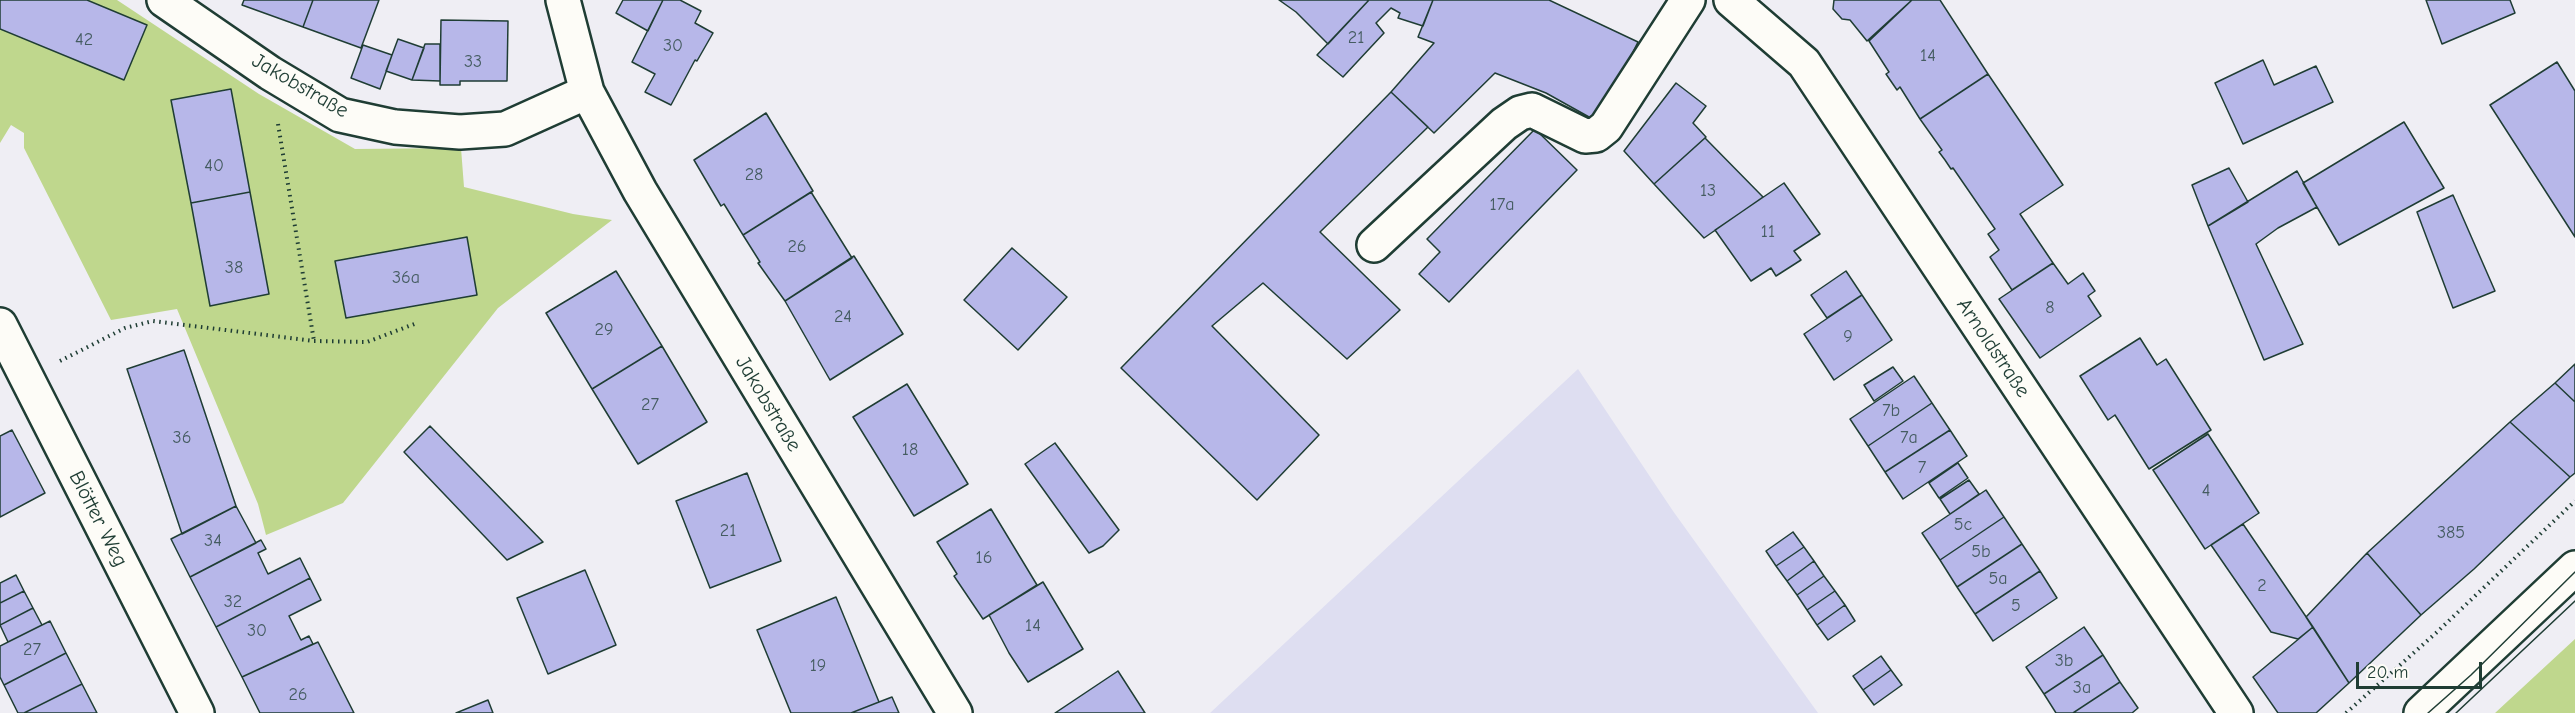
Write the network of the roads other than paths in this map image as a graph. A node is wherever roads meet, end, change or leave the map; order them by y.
1 (164, 0) edge
2 (563, 0) edge
3 (1688, 0) edge
4 (1744, 4) edge
5 (587, 92) junction
6 (1374, 245) dead end
7 (0, 325) edge
8 (2575, 568) edge
9 (197, 713) edge
10 (955, 713) edge
11 (2236, 713) edge
12 (2421, 713) edge

1 - 5 street, Jakobstraße
2 - 5 street, Jakobstraße
3 - 6 street
4 - 11 street, Arnoldstraße
5 - 10 street, Jakobstraße
7 - 9 street, Blötter Weg
8 - 12 street

